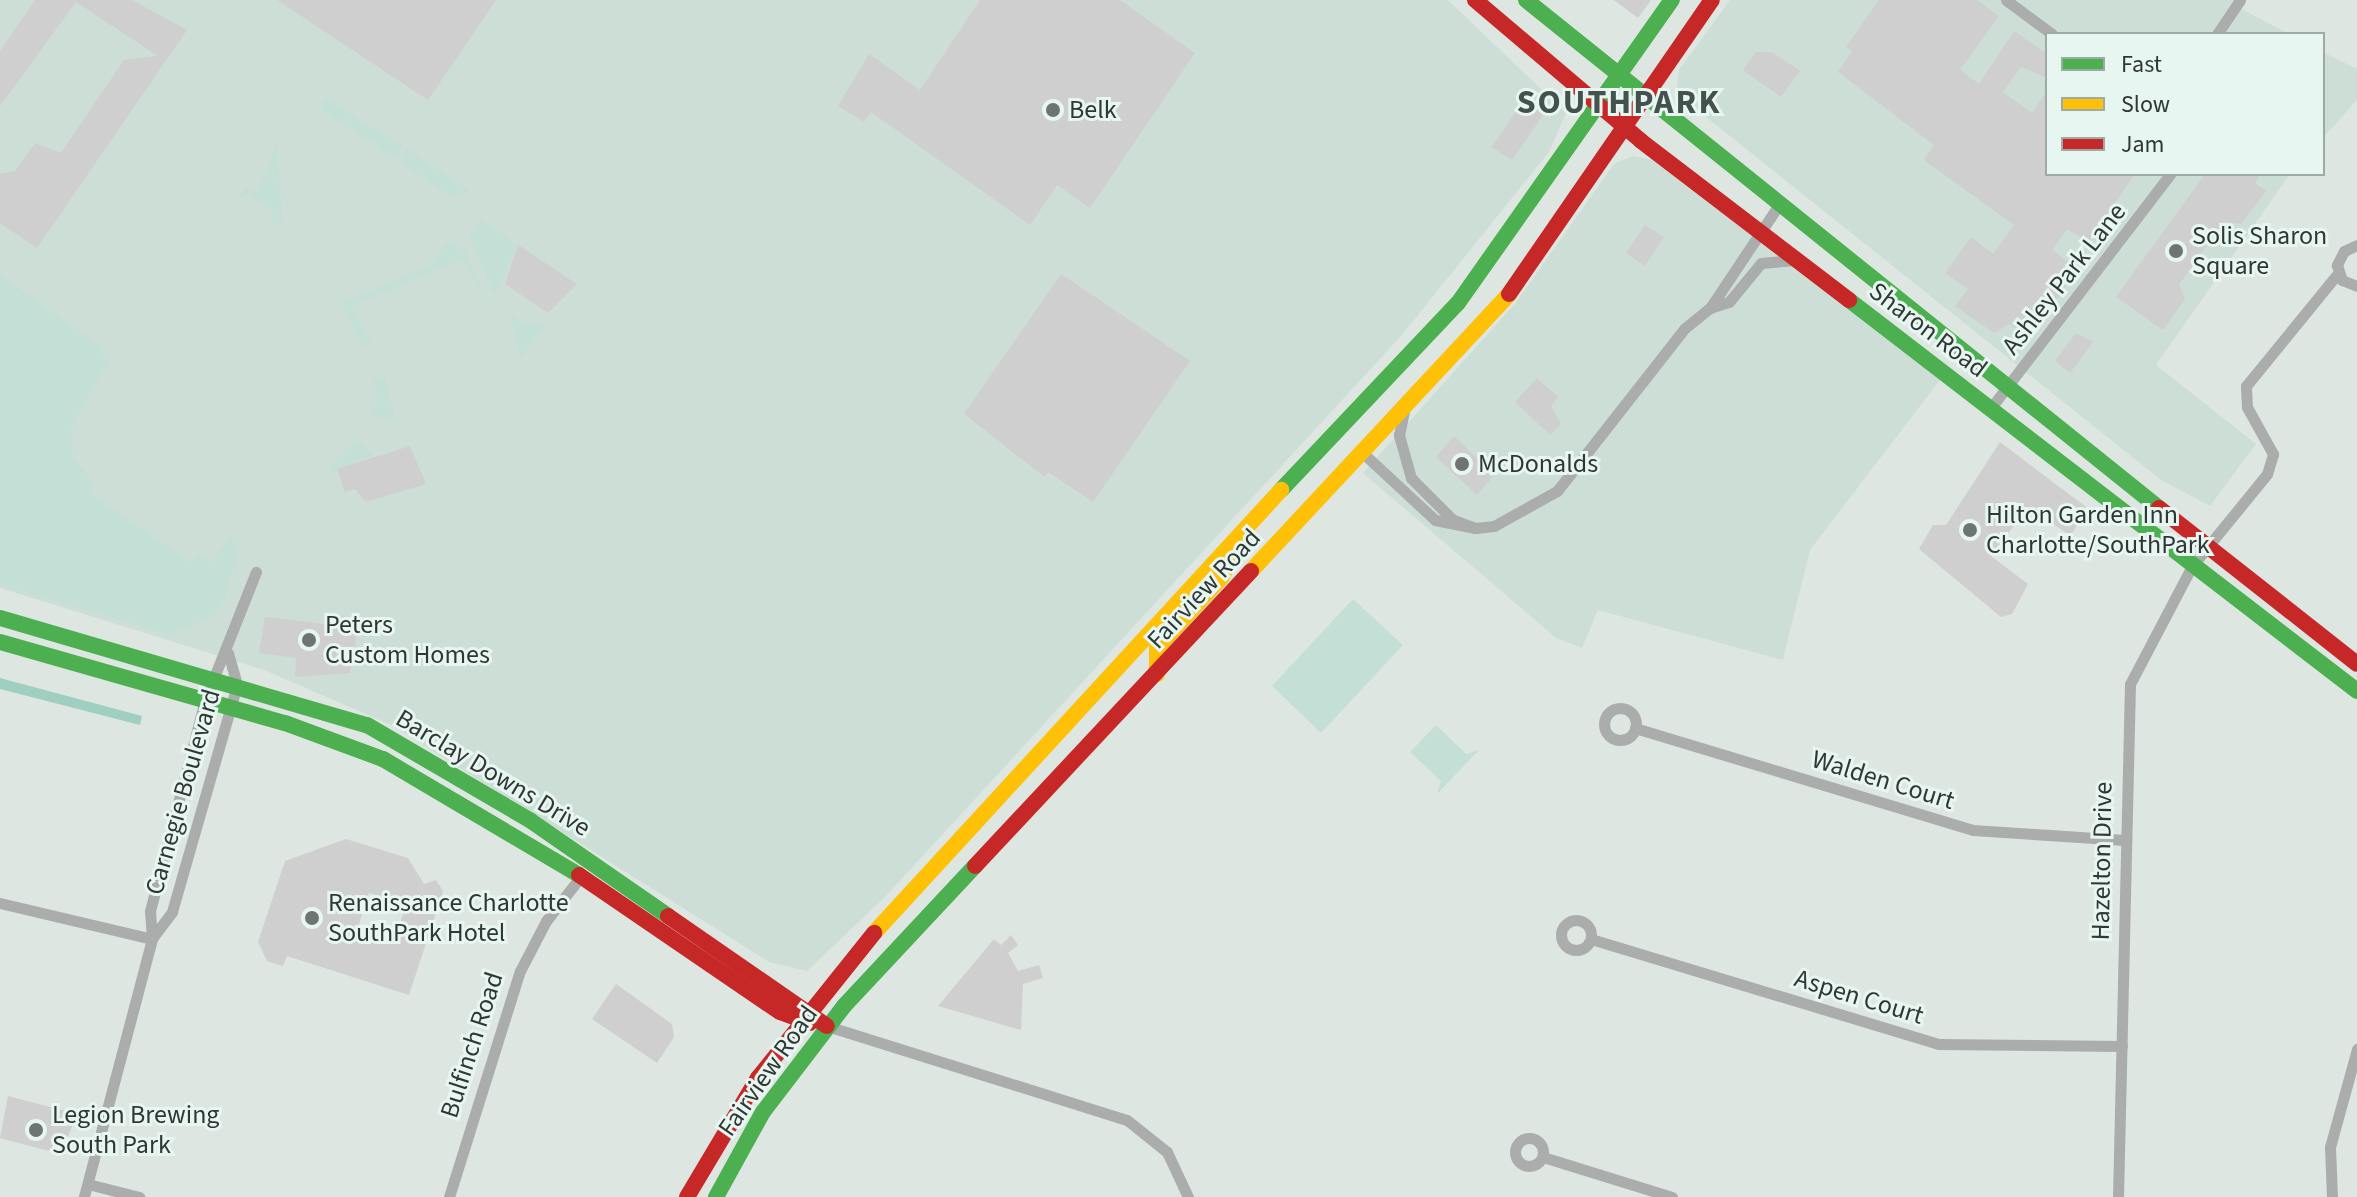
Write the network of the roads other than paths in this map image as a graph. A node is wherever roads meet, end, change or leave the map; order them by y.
1 (1475, 0) edge
2 (1526, 0) edge
3 (1672, 0) edge
4 (1712, 0) edge
5 (2006, 0) edge
6 (2240, 0) edge
7 (2049, 32) edge
8 (2218, 32) edge
9 (1615, 79) junction
10 (1642, 100) junction
11 (1596, 106) junction
12 (1625, 128) junction
13 (2168, 176) edge
14 (1778, 206) junction
15 (1759, 232) junction
16 (2357, 245) edge
17 (1797, 261) junction
18 (2338, 273) junction
19 (2357, 286) edge
20 (1710, 308) junction
21 (2010, 384) junction
22 (1990, 409) junction
23 (1404, 411) junction
24 (1364, 454) junction
25 (1252, 524) junction
26 (1475, 528) junction
27 (2207, 545) junction
28 (2192, 566) junction
29 (256, 572) dead end
30 (0, 618) edge
31 (0, 642) edge
32 (228, 653) junction
33 (2357, 664) edge
34 (1157, 674) junction
35 (212, 678) junction
36 (237, 685) junction
37 (2357, 691) edge
38 (205, 700) junction
39 (230, 707) junction
40 (1635, 728) dead end
41 (2125, 840) junction
42 (592, 861) junction
43 (581, 876) junction
44 (0, 903) edge
45 (152, 939) junction
46 (1591, 939) dead end
47 (804, 1015) junction
48 (827, 1026) junction
49 (2122, 1046) junction
50 (2357, 1049) edge
51 (1543, 1157) dead end
52 (88, 1184) junction
53 (84, 1197) edge
54 (139, 1197) edge
55 (449, 1197) edge
56 (687, 1197) edge
57 (716, 1197) edge
58 (1188, 1197) edge
59 (1672, 1197) edge
60 (2118, 1197) edge
61 (2332, 1197) edge

1 - 11 main road, Sharon Road
2 - 9 main road, Sharon Road
3 - 9 main road, Fairview Road
4 - 10 main road, Fairview Road
5 - 7 street
6 - 8 street
9 - 10 main road, Sharon Road
9 - 11 main road, Fairview Road
10 - 12 main road, Fairview Road
10 - 14 main road, Sharon Road
11 - 12 main road, Sharon Road
11 - 25 main road, Fairview Road
12 - 15 main road, Sharon Road
12 - 23 main road, Fairview Road
13 - 21 street, Ashley Park Lane
14 - 15 street
14 - 21 main road, Sharon Road
15 - 17 main road, Sharon Road
15 - 20 street
16 - 18 street, Hazelton Drive
17 - 20 street
17 - 22 main road, Sharon Road
18 - 19 street
18 - 27 street, Hazelton Drive
20 - 26 street
21 - 22 street, Ashley Park Lane
21 - 27 main road, Sharon Road
22 - 28 main road, Sharon Road
23 - 24 main road, Fairview Road
23 - 26 street
24 - 26 street
24 - 34 main road, Fairview Road
25 - 34 main road
25 - 47 main road, Fairview Road
27 - 28 street, Hazelton Drive
27 - 33 main road, Sharon Road
28 - 37 main road, Sharon Road
28 - 41 street, Hazelton Drive
29 - 32 street, Carnegie Boulevard
30 - 35 main road, Barclay Downs Drive
31 - 38 main road, Barclay Downs Drive
32 - 35 street, Carnegie Boulevard
32 - 36 street, Carnegie Boulevard
34 - 48 main road, Fairview Road
35 - 36 main road, Barclay Downs Drive
35 - 38 street, Carnegie Boulevard
36 - 39 street, Carnegie Boulevard
36 - 42 main road, Barclay Downs Drive
38 - 39 main road, Barclay Downs Drive
38 - 45 street, Carnegie Boulevard
39 - 43 main road, Barclay Downs Drive
39 - 45 street, Carnegie Boulevard
40 - 41 street, Walden Court
41 - 49 street, Hazelton Drive
42 - 43 main road
42 - 47 main road, Barclay Downs Drive
43 - 47 main road, Barclay Downs Drive
43 - 55 street, Bulfinch Road
44 - 45 street
45 - 52 street, Carnegie Boulevard
46 - 49 street, Aspen Court
47 - 48 main road, Barclay Downs Drive
47 - 56 main road, Fairview Road
48 - 57 main road, Fairview Road
48 - 58 street, Barclay Downs Drive
49 - 60 street, Hazelton Drive
50 - 61 street
51 - 59 street
52 - 53 street, Carnegie Boulevard
52 - 54 street

